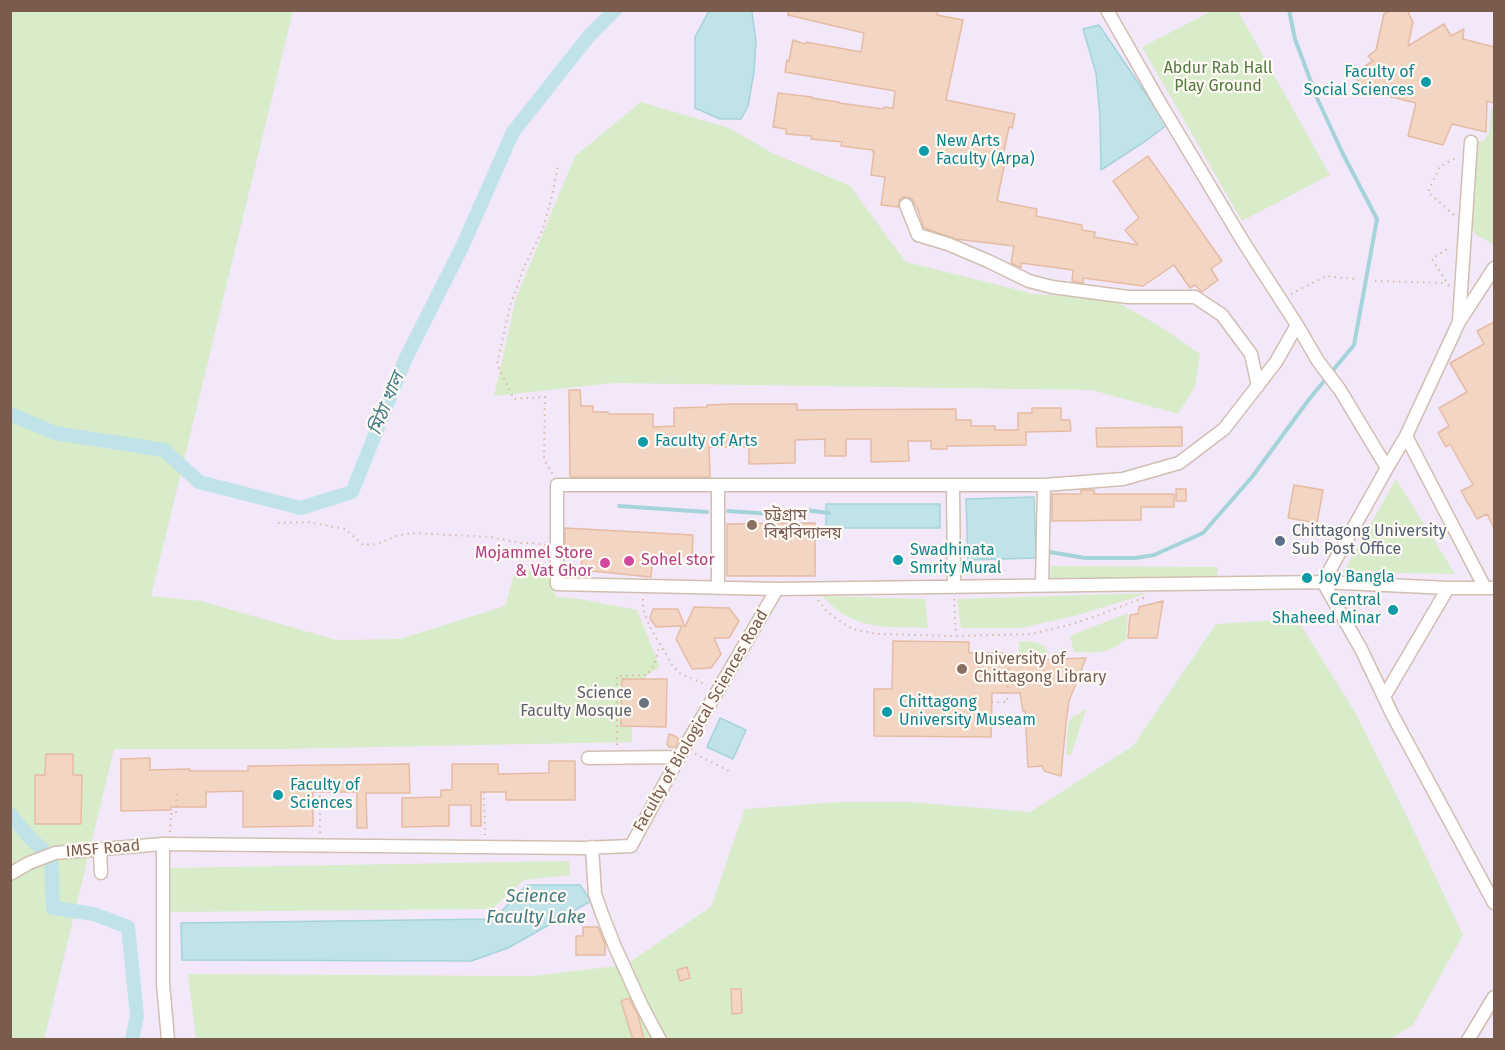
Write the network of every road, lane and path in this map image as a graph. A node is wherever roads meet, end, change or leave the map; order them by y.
1 (1107, 10) edge
2 (1471, 147) joint
3 (558, 166) dead end
4 (906, 205) dead end
5 (1465, 225) junction
6 (1464, 238) junction
7 (1494, 268) edge
8 (1355, 279) dead end
9 (1375, 281) dead end
10 (1447, 283) junction
11 (1280, 299) junction
12 (1460, 304) junction
13 (1459, 322) junction
14 (1297, 324) junction
15 (1258, 386) junction
16 (1406, 436) junction
17 (1387, 468) junction
18 (558, 485) junction
19 (718, 485) junction
20 (953, 485) junction
21 (1044, 485) junction
22 (278, 523) dead end
23 (558, 547) junction
24 (1323, 582) junction
25 (643, 586) junction
26 (1042, 586) junction
27 (954, 587) junction
28 (718, 588) junction
29 (1448, 588) junction
30 (1490, 588) edge
31 (808, 589) junction
32 (777, 590) junction
33 (1148, 596) dead end
34 (956, 636) junction
35 (660, 645) junction
36 (980, 654) dead end
37 (718, 690) junction
38 (1384, 697) junction
39 (991, 702) dead end
40 (682, 753) junction
41 (588, 758) dead end
42 (617, 758) junction
43 (731, 772) dead end
44 (177, 789) dead end
45 (320, 792) dead end
46 (484, 792) dead end
47 (167, 844) junction
48 (320, 845) junction
49 (485, 847) junction
50 (592, 847) junction
51 (100, 849) junction
52 (101, 873) dead end
53 (10, 874) edge
54 (1494, 903) edge
55 (1494, 997) edge
56 (168, 1040) edge
57 (660, 1040) edge
58 (1468, 1040) edge

1 - 11 street
2 - 5 street
2 - 5 path
3 - 18 path
4 - 15 street
5 - 6 street
6 - 10 path
6 - 12 street
7 - 13 street
8 - 11 path
9 - 10 path
10 - 12 path
11 - 14 street
12 - 13 street
13 - 16 street
14 - 15 street
14 - 17 street
15 - 21 street
16 - 17 street
16 - 30 street
17 - 24 street
18 - 19 street
18 - 23 street
19 - 20 street
19 - 28 street
20 - 21 street
20 - 27 street
21 - 26 street
22 - 23 path
23 - 25 street
24 - 26 street
24 - 29 street
24 - 38 street
25 - 28 street
25 - 35 path
26 - 27 street
27 - 31 street
27 - 34 path
28 - 32 street
29 - 30 street
29 - 38 street
31 - 32 street
31 - 34 path
32 - 37 street, Faculty of Biological Sciences Road
33 - 34 path
35 - 37 path
35 - 42 path
36 - 39 path
37 - 40 street, Faculty of Biological Sciences Road
38 - 54 street
40 - 42 street
40 - 43 path
40 - 50 street, Faculty of Biological Sciences Road
41 - 42 street
44 - 47 path
45 - 48 path
46 - 49 path
47 - 48 street, Faculty of Biological Sciences Road
47 - 51 street, IMSF Road
47 - 56 street
48 - 49 street, Faculty of Biological Sciences Road
49 - 50 street, Faculty of Biological Sciences Road
50 - 57 street
51 - 52 street
51 - 53 street, IMSF Road
55 - 58 street

